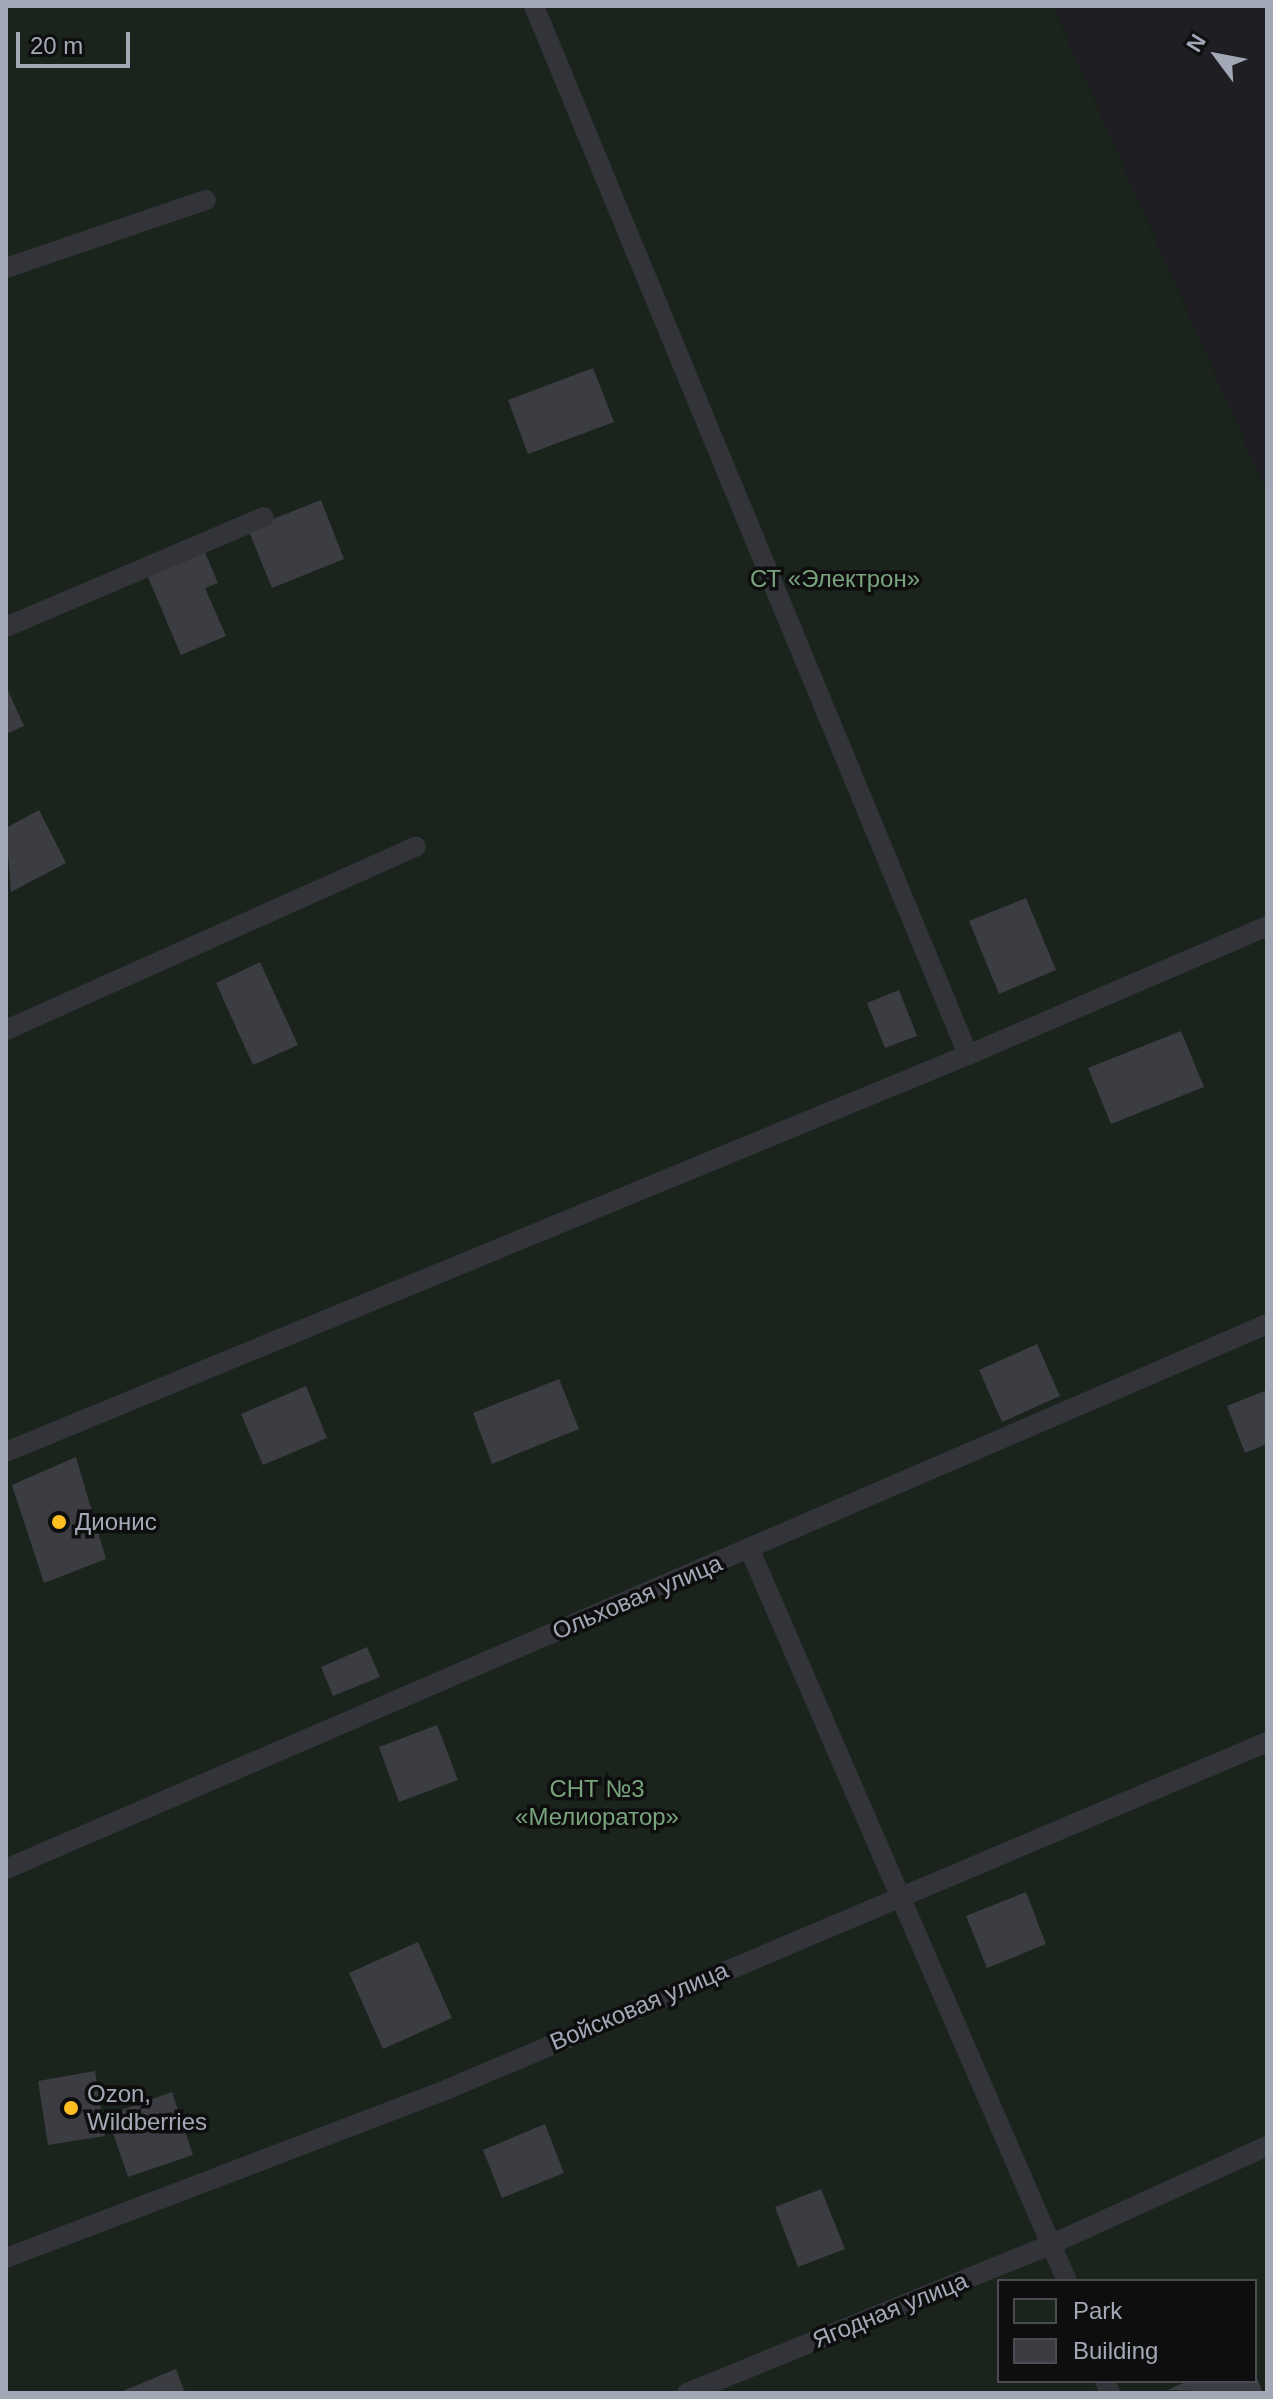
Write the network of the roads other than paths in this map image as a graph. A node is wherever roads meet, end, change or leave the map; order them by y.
1 (534, 6) edge
2 (206, 200) dead end
3 (6, 268) edge
4 (264, 517) dead end
5 (6, 627) edge
6 (416, 847) dead end
7 (1267, 926) edge
8 (6, 1030) edge
9 (968, 1055) junction
10 (1267, 1324) edge
11 (6, 1452) edge
12 (749, 1548) junction
13 (1267, 1742) edge
14 (6, 1869) edge
15 (897, 1895) junction
16 (1267, 2146) edge
17 (1052, 2244) junction
18 (6, 2258) edge
19 (1066, 2279) edge
20 (687, 2393) edge

1 - 9 lane
2 - 3 lane
4 - 5 lane
6 - 8 lane
7 - 9 lane
9 - 11 lane
10 - 12 lane, Ольховая улица
12 - 14 lane, Ольховая улица
12 - 15 lane
13 - 15 lane, Войсковая улица
15 - 17 lane
15 - 18 lane, Войсковая улица
16 - 17 lane, Ягодная улица
17 - 19 lane
17 - 20 lane, Ягодная улица

